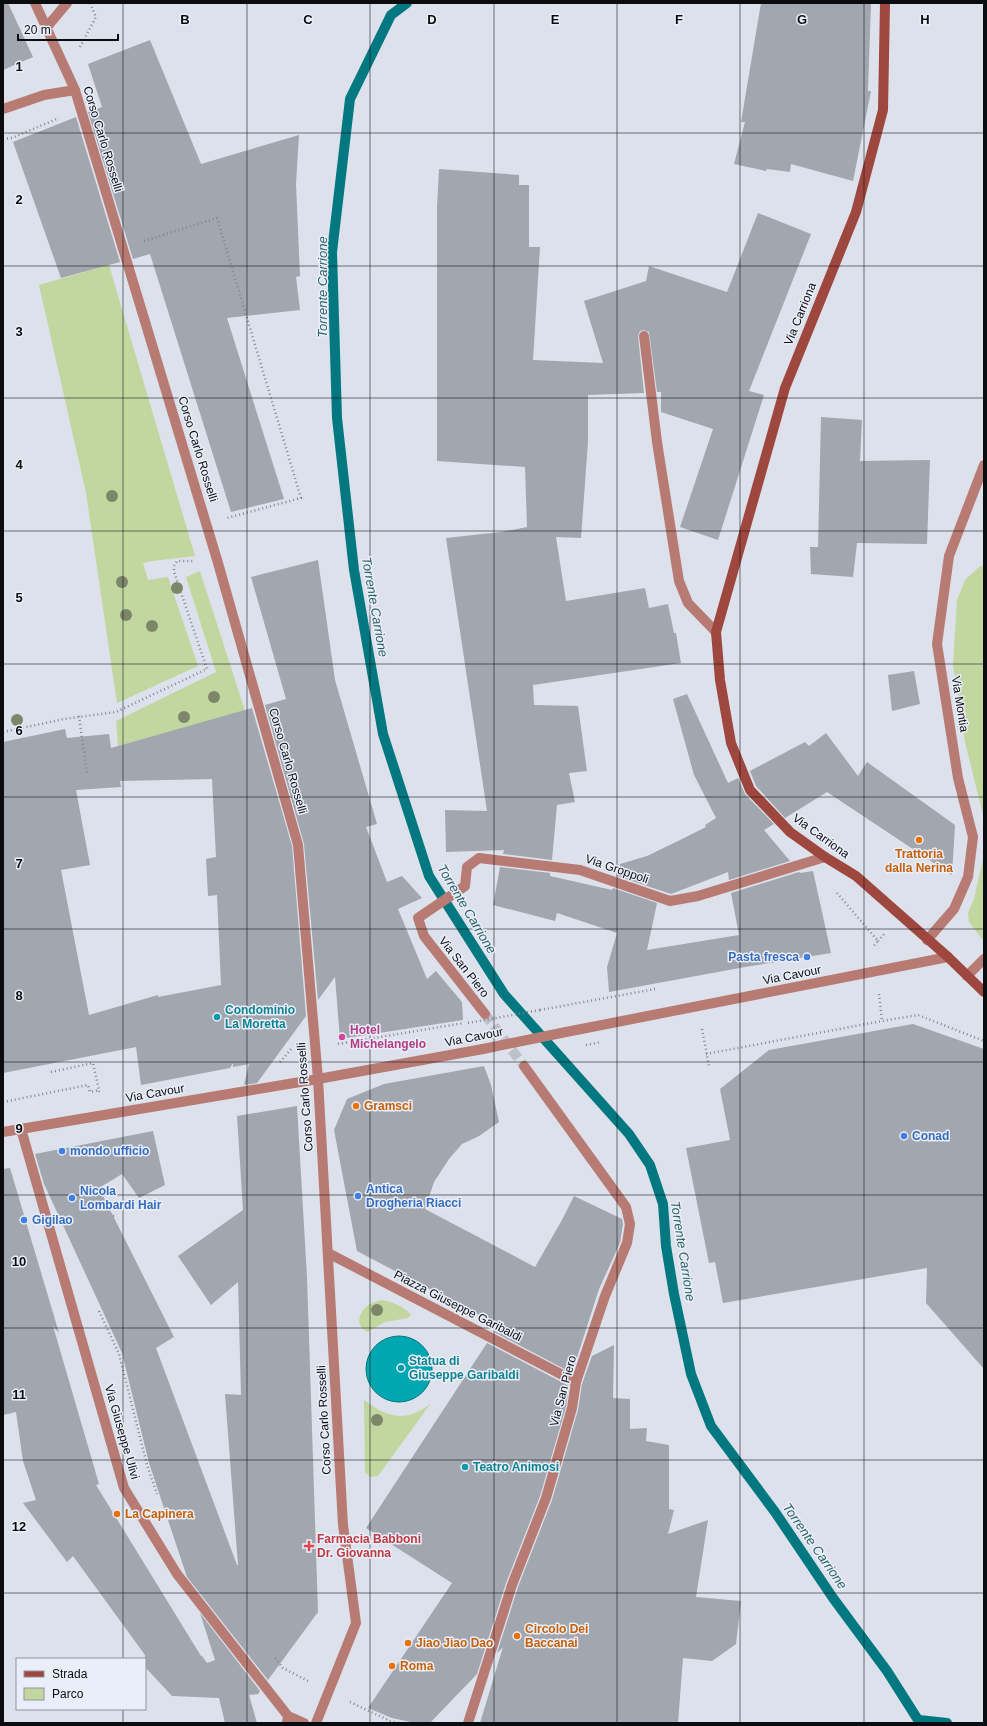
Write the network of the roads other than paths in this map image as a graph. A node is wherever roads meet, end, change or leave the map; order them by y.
1 (35, 3) edge
2 (67, 3) edge
3 (885, 3) edge
4 (46, 28) junction
5 (75, 90) junction
6 (3, 109) edge
7 (644, 336) dead end
8 (984, 465) edge
9 (716, 632) junction
10 (825, 857) junction
11 (424, 936) joint
12 (927, 940) junction
13 (948, 957) junction
14 (984, 959) edge
15 (967, 976) junction
16 (984, 992) edge
17 (484, 1014) tunnel mouth
18 (524, 1066) tunnel mouth
19 (318, 1079) junction
20 (21, 1129) junction
21 (3, 1132) edge
22 (328, 1253) junction
23 (576, 1382) junction
24 (288, 1719) edge
25 (304, 1723) edge
26 (316, 1723) edge
27 (468, 1723) edge

1 - 4 street, Corso Carlo Rosselli
2 - 4 street
3 - 9 main road, Via Carriona
4 - 5 street, Corso Carlo Rosselli
5 - 6 street
5 - 19 street, Corso Carlo Rosselli
7 - 9 street
8 - 12 street, Via Montia
9 - 10 main road, Via Carriona
10 - 11 street, Via Groppoli
10 - 12 main road, Via Carriona
11 - 17 street, Via San Piero
12 - 13 main road, Via Carriona
13 - 15 main road, Via Carriona
13 - 19 street, Via Cavour, bridge
14 - 15 street
15 - 16 main road, Via Carriona
18 - 23 street, Via San Piero
19 - 20 street, Via Cavour
19 - 22 street, Corso Carlo Rosselli
20 - 21 street, Via Cavour
20 - 24 street, Via Giuseppe Ulivi
22 - 23 street, Piazza Giuseppe Garibaldi
22 - 26 street, Corso Carlo Rosselli
23 - 27 street, Via San Piero
24 - 25 street

